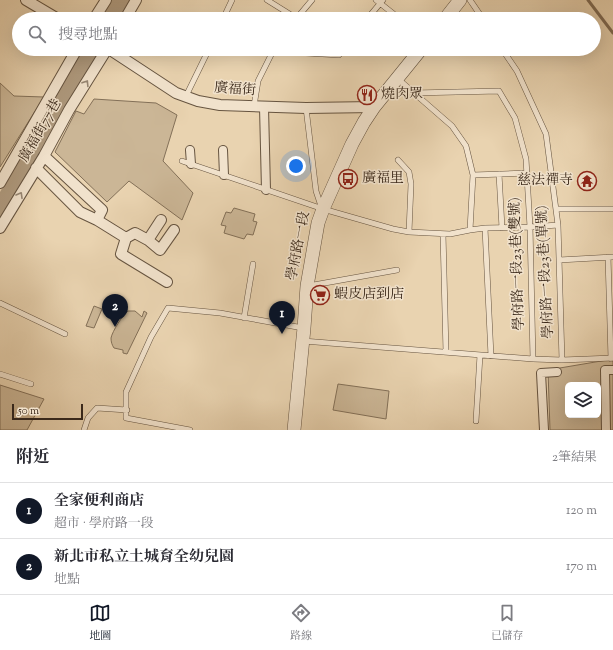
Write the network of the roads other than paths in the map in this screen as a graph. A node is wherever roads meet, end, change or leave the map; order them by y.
1 (26, 0) edge
2 (106, 0) edge
3 (136, 0) edge
4 (232, 0) edge
5 (267, 0) edge
6 (312, 0) edge
7 (460, 0) edge
8 (470, 0) edge
9 (380, 1) edge
10 (46, 12) edge
11 (98, 12) edge
12 (129, 12) edge
13 (226, 12) edge
14 (285, 12) edge
15 (302, 12) edge
16 (372, 12) edge
17 (392, 12) edge
18 (451, 12) edge
19 (478, 12) edge
20 (73, 56) edge
21 (104, 56) edge
22 (119, 56) edge
23 (206, 56) edge
24 (271, 56) edge
25 (415, 56) edge
26 (507, 56) edge
27 (397, 78) junction
28 (414, 93) junction
29 (186, 96) junction
30 (259, 106) junction
31 (374, 107) junction
32 (306, 108) junction
33 (190, 150) dead end
34 (223, 150) dead end
35 (44, 156) junction
36 (398, 160) dead end
37 (182, 161) dead end
38 (191, 164) junction
39 (36, 168) junction
40 (526, 173) junction
41 (499, 174) junction
42 (224, 175) junction
43 (473, 175) junction
44 (0, 183) edge
45 (266, 190) junction
46 (323, 209) junction
47 (556, 209) junction
48 (613, 209) edge
49 (97, 220) junction
50 (161, 220) dead end
51 (558, 224) junction
52 (530, 227) junction
53 (0, 228) edge
54 (485, 228) junction
55 (502, 228) junction
56 (174, 230) dead end
57 (470, 230) junction
58 (409, 232) junction
59 (443, 234) junction
60 (126, 238) junction
61 (148, 240) junction
62 (611, 257) edge
63 (559, 260) junction
64 (253, 264) dead end
65 (397, 270) dead end
66 (167, 282) dead end
67 (307, 286) junction
68 (0, 303) edge
69 (244, 318) junction
70 (65, 334) dead end
71 (304, 335) junction
72 (446, 352) junction
73 (480, 355) junction
74 (491, 356) junction
75 (612, 358) edge
76 (533, 359) junction
77 (562, 360) junction
78 (613, 370) edge
79 (557, 372) dead end
80 (0, 374) edge
81 (31, 384) dead end
82 (127, 410) junction
83 (476, 421) dead end
84 (84, 430) edge
85 (190, 430) edge
86 (294, 430) edge
87 (544, 430) edge
88 (606, 430) edge

1 - 10 street
2 - 11 street
3 - 12 street
4 - 13 lane
5 - 14 lane
6 - 15 lane
7 - 18 street
8 - 19 lane
9 - 16 lane
9 - 17 lane
20 - 44 street, 廣福街77巷
35 -> 21 street, 廣福街77巷
22 - 29 street, 廣福街
23 - 29 lane
24 - 30 lane
25 - 27 street, 學府路一段
26 - 47 lane, 學府路一段23巷(單號)
27 - 28 lane
27 - 31 street, 學府路一段
28 - 40 lane, 學府路一段23巷(雙號)
28 - 43 lane
29 - 30 street, 廣福街
30 - 32 street, 廣福街
30 - 45 street
31 - 32 street, 廣福街
31 - 46 street, 學府路一段
32 - 46 lane
33 - 38 street
34 - 42 street
35 - 39 street, 廣福街77巷
35 - 49 street
36 - 58 lane
37 - 38 lane
38 - 42 lane
39 - 49 street
53 -> 39 street, 廣福街77巷
40 - 41 lane
40 - 52 lane, 學府路一段23巷(雙號)
41 - 43 lane
41 - 55 lane
42 - 45 lane
43 - 57 lane
45 - 46 lane
46 - 58 lane
46 - 67 street, 學府路一段
47 - 48 lane
47 - 51 lane, 學府路一段23巷(單號)
49 - 60 street
50 - 61 street
51 - 52 lane
51 - 63 lane, 學府路一段23巷(單號)
52 - 55 lane
52 - 76 lane, 學府路一段23巷(雙號)
54 - 55 lane
54 - 57 lane
54 - 74 lane
56 - 61 street
57 - 59 lane
58 - 59 lane
59 - 72 lane
60 - 61 street
60 - 66 street
62 - 63 lane
62 - 75 lane
63 - 77 lane, 學府路一段23巷(單號)
64 - 69 lane
65 - 67 lane
67 - 71 street, 學府路一段
68 - 70 lane
69 - 71 lane
69 - 82 lane
71 - 72 lane
71 - 86 street, 學府路一段
72 - 73 lane
73 - 74 lane
73 - 83 lane
74 - 76 lane
75 - 77 lane
76 - 77 lane
78 - 88 street
79 - 87 street
80 - 81 lane
82 - 84 lane
82 - 85 lane

